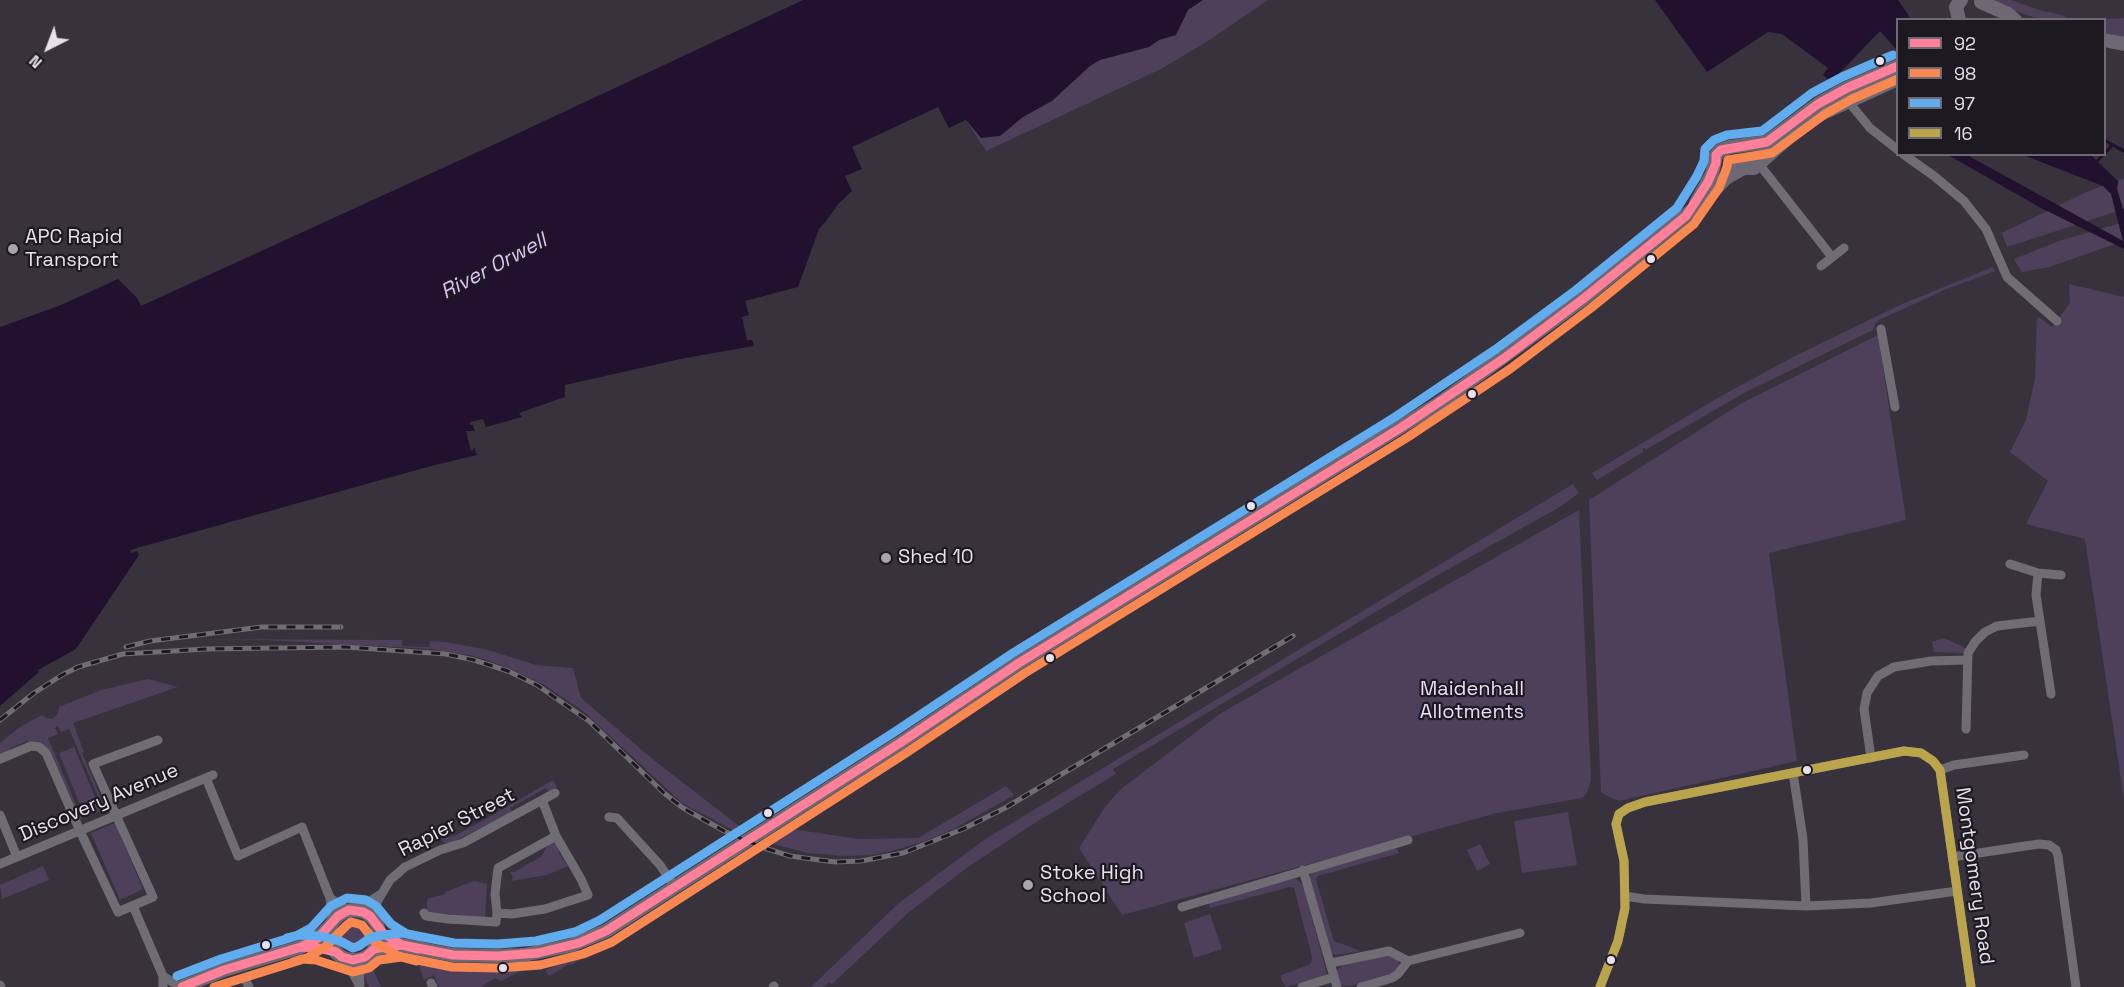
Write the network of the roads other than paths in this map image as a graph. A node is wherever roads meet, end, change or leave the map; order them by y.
1 (1979, 1) edge
2 (1982, 17) dead end
3 (2013, 18) edge
4 (2106, 40) edge
5 (2124, 44) edge
6 (1896, 67) edge
7 (1896, 80) edge
8 (1848, 101) junction
9 (1896, 148) edge
10 (1906, 156) edge
11 (1716, 158) junction
12 (1759, 164) junction
13 (1742, 169) junction
14 (1686, 216) junction
15 (1844, 248) dead end
16 (1832, 257) junction
17 (1821, 266) dead end
18 (2058, 321) dead end
19 (1881, 329) dead end
20 (1896, 407) dead end
21 (2010, 564) dead end
22 (2038, 573) junction
23 (2061, 575) dead end
24 (2040, 621) junction
25 (1967, 660) junction
26 (2051, 694) dead end
27 (1966, 729) dead end
28 (158, 740) dead end
29 (2024, 755) dead end
30 (1871, 758) junction
31 (0, 759) edge
32 (1940, 770) junction
33 (1793, 773) junction
34 (555, 793) dead end
35 (542, 800) junction
36 (0, 815) edge
37 (116, 816) junction
38 (609, 817) dead end
39 (80, 831) junction
40 (556, 836) junction
41 (1408, 840) dead end
42 (17, 857) junction
43 (1952, 857) junction
44 (0, 864) edge
45 (1303, 870) junction
46 (675, 887) junction
47 (1957, 891) junction
48 (382, 892) junction
49 (1625, 896) junction
50 (330, 898) junction
51 (133, 906) junction
52 (1806, 906) junction
53 (1182, 907) dead end
54 (356, 911) junction
55 (497, 913) junction
56 (424, 914) dead end
57 (332, 923) junction
58 (377, 925) junction
59 (1520, 933) dead end
60 (402, 945) junction
61 (301, 947) junction
62 (370, 953) junction
63 (339, 954) junction
64 (1408, 962) junction
65 (1331, 963) junction
66 (163, 976) junction
67 (1336, 982) edge
68 (163, 987) edge
69 (181, 987) edge
70 (360, 987) edge
71 (1302, 987) edge
72 (1361, 987) edge
73 (1600, 987) edge
74 (1971, 987) edge
75 (2076, 987) edge

1 - 2 main road
1 - 3 main road
4 - 5 main road
6 - 11 main road
7 - 8 main road
8 - 9 street
8 - 12 main road
10 - 18 street
11 - 13 main road
11 - 14 main road
12 - 13 main road
12 - 16 street
13 - 14 main road
14 - 46 main road
15 - 16 street
16 - 17 street
19 - 20 street
21 - 22 street
22 - 23 street
22 - 24 street
24 - 25 street
24 - 26 street
25 - 27 street
25 - 30 street
28 - 37 street
29 - 32 street, Montgomery Road
30 - 32 street, Montgomery Road
30 - 33 street, Montgomery Road
31 - 39 street
32 - 43 street, Montgomery Road
33 - 49 street, Montgomery Road
33 - 52 street
34 - 35 street, Rapier Street
35 - 40 street
35 - 48 street, Rapier Street
36 - 42 street
37 - 39 street, Discovery Avenue
37 - 50 street, Discovery Avenue
37 - 51 street
38 - 46 street
39 - 42 street, Discovery Avenue
39 - 51 street
40 - 55 street
40 - 55 street
41 - 45 street
42 - 44 street, Discovery Avenue
43 - 47 street, Montgomery Road
43 - 75 street
45 - 53 street
45 - 65 street
46 - 60 main road
47 - 52 street
47 - 74 street, Montgomery Road
48 - 54 street, Rapier Street
48 - 58 street, Rapier Street
49 - 52 street
49 - 73 street
50 - 54 street
50 - 57 street
51 - 66 street
54 - 57 main road
54 - 58 main road
55 - 56 street
57 - 61 main road
57 - 63 main road
58 - 60 main road
58 - 62 main road
59 - 64 street
60 - 62 main road
61 - 63 main road
61 - 69 main road
62 - 63 main road
62 - 70 street
63 - 70 street
64 - 65 street
64 - 72 street
65 - 67 street
66 - 68 street
66 - 69 street
67 - 71 street

